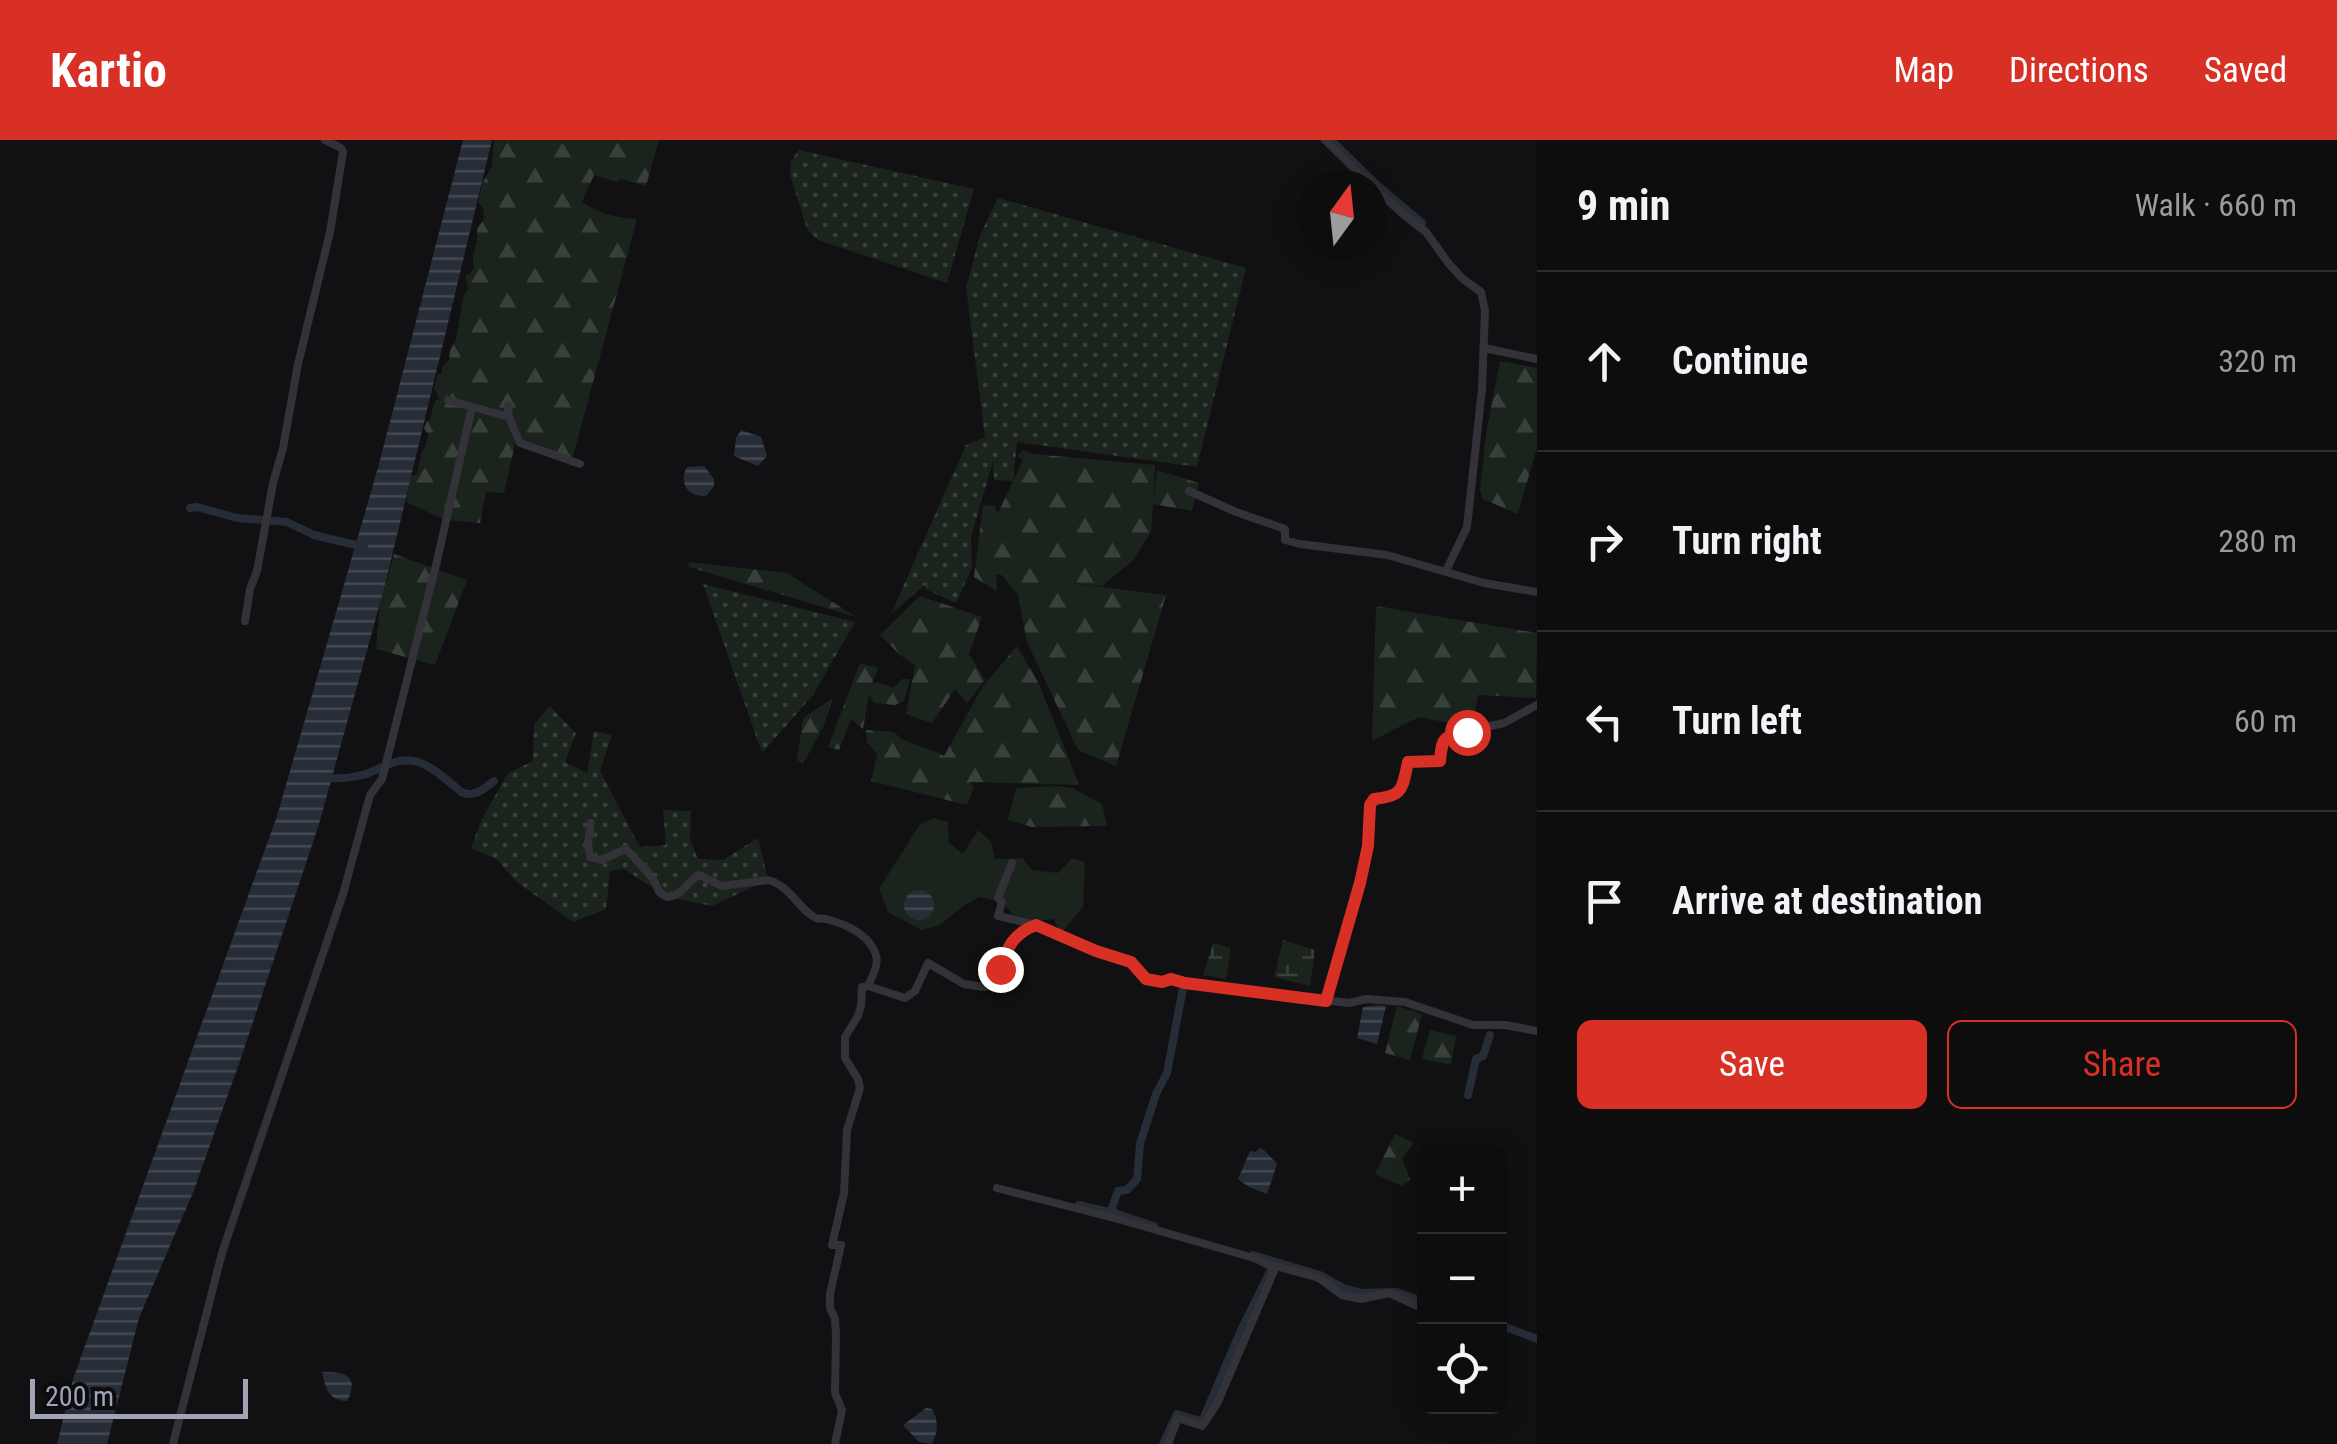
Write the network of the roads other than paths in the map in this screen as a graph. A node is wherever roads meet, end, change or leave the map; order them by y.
1 (325, 140) edge
2 (1325, 140) edge
3 (1355, 170) edge
4 (1387, 199) edge
5 (1484, 348) junction
6 (1537, 359) edge
7 (448, 400) dead end
8 (472, 406) junction
9 (508, 406) dead end
10 (510, 417) junction
11 (580, 464) dead end
12 (1188, 491) dead end
13 (1446, 571) junction
14 (1537, 592) edge
15 (245, 620) dead end
16 (1537, 704) edge
17 (591, 823) dead end
18 (1012, 862) dead end
19 (1036, 925) junction
20 (868, 986) junction
21 (1326, 1001) junction
22 (1537, 1031) edge
23 (997, 1188) dead end
24 (1272, 1267) junction
25 (1417, 1306) edge
26 (173, 1444) edge
27 (835, 1444) edge
28 (1168, 1444) edge

1 - 15 street
2 - 3 street
4 - 5 street
5 - 6 street
5 - 13 street
7 - 8 street
8 - 10 street
8 - 26 street
9 - 10 street
10 - 11 street
12 - 13 street
13 - 14 street
16 - 21 street
17 - 20 street
18 - 19 street
19 - 20 street
19 - 21 street
20 - 27 street
21 - 22 street
23 - 24 street
24 - 25 street
24 - 28 street

